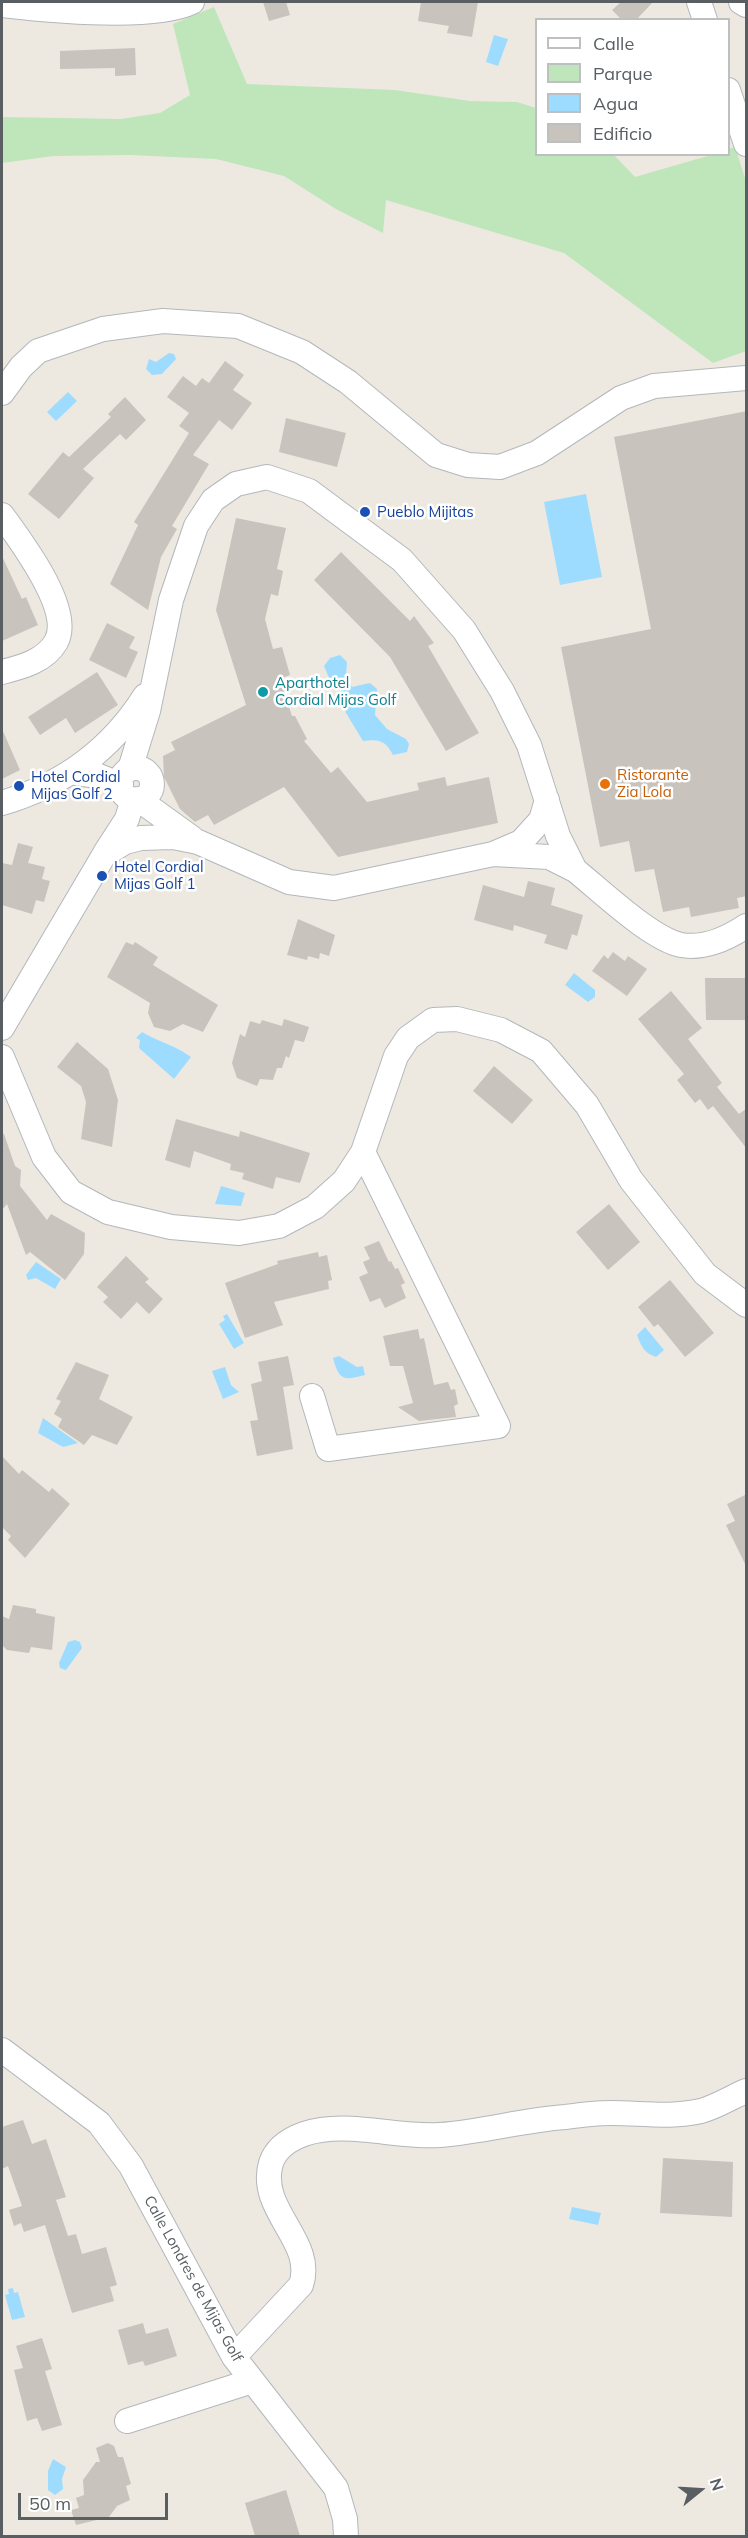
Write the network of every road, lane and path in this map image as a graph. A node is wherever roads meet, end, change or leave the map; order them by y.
1 (192, 2) edge
2 (699, 2) edge
3 (741, 2) edge
4 (2, 5) edge
5 (747, 5) edge
6 (704, 18) edge
7 (730, 93) edge
8 (747, 144) edge
9 (747, 378) edge
10 (2, 393) edge
11 (2, 515) edge
12 (2, 672) edge
13 (152, 685) junction
14 (71, 775) junction
15 (130, 785) junction
16 (547, 800) junction
17 (2, 803) edge
18 (198, 842) junction
19 (493, 854) junction
20 (104, 855) junction
21 (575, 870) junction
22 (747, 926) edge
23 (2, 1028) edge
24 (2, 1057) edge
25 (363, 1152) junction
26 (747, 1305) edge
27 (312, 1396) dead end
28 (2, 2050) edge
29 (747, 2091) edge
30 (234, 2357) junction
31 (252, 2381) junction
32 (128, 2421) dead end
33 (346, 2536) edge

1 - 4 street
2 - 6 street
3 - 5 street
7 - 8 street
9 - 10 street
11 - 12 street
13 - 14 street
13 - 15 street
13 - 16 street
14 - 15 street
14 - 17 street
15 - 18 street
15 - 20 street
16 - 19 street
16 - 21 street
18 - 19 street
18 - 20 street
19 - 21 street
20 - 23 street
21 - 22 street
24 - 25 street
25 - 26 street
25 - 27 street
28 - 30 street, Calle Londres de Mijas Golf
29 - 30 street
30 - 31 street, Calle Londres de Mijas Golf
31 - 32 street
31 - 33 street, Calle Londres de Mijas Golf

